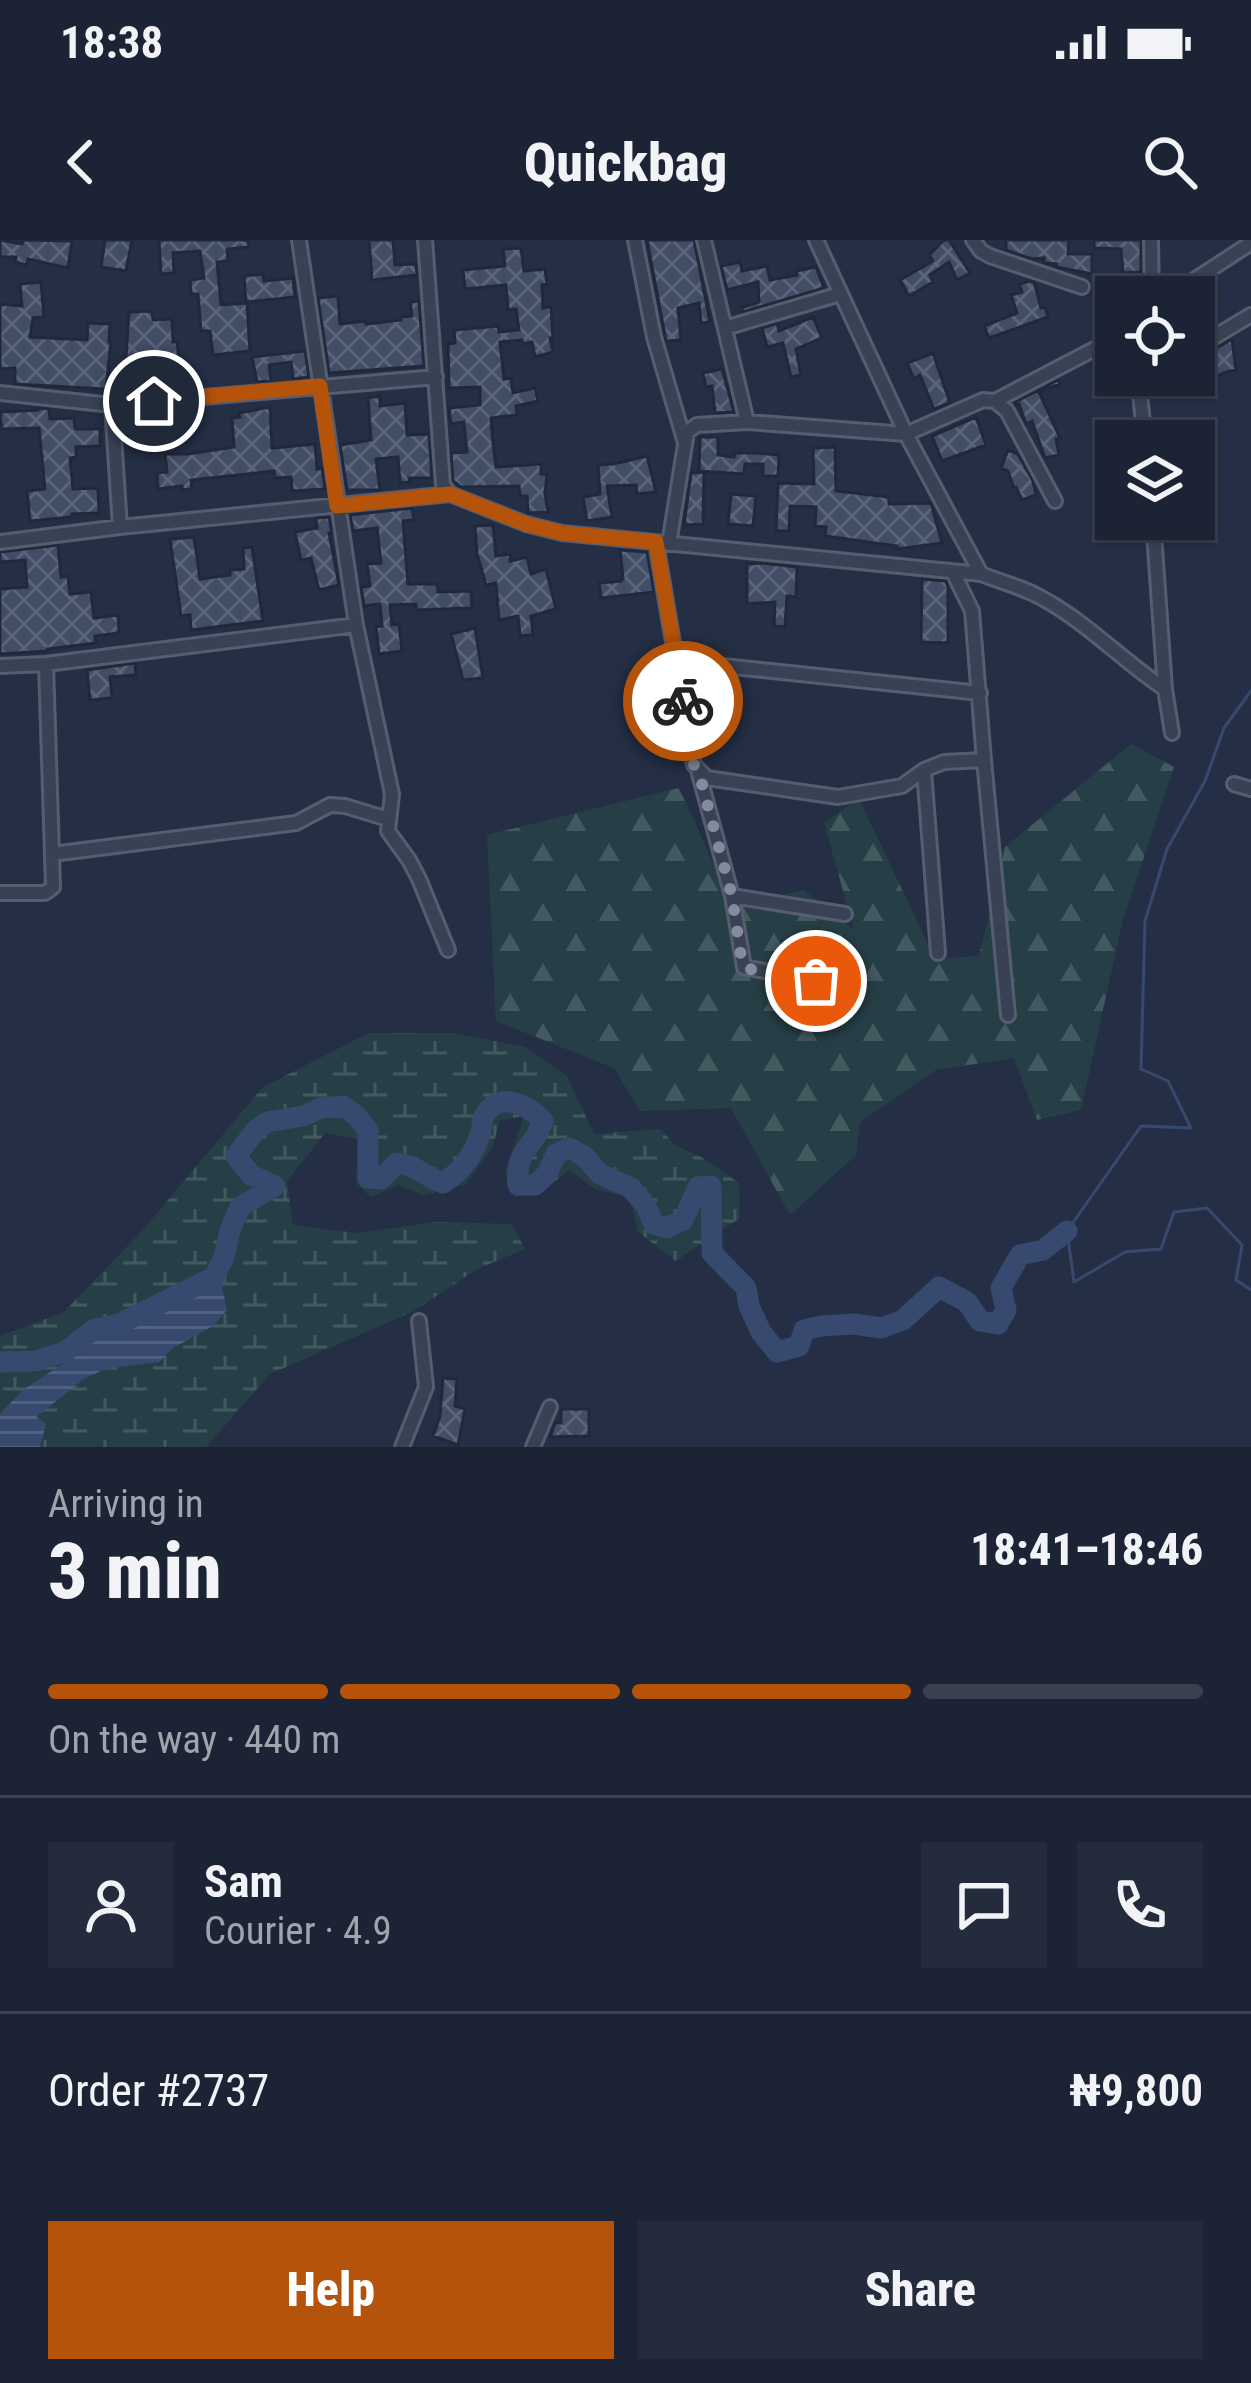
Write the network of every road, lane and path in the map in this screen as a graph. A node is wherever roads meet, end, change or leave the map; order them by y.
1 (299, 240) edge
2 (425, 240) edge
3 (635, 240) edge
4 (704, 240) edge
5 (816, 240) edge
6 (973, 240) edge
7 (1151, 240) edge
8 (1251, 243) edge
9 (1152, 276) edge
10 (1200, 276) edge
11 (1082, 286) dead end
12 (840, 294) junction
13 (1251, 315) edge
14 (725, 328) junction
15 (1215, 336) edge
16 (1095, 349) edge
17 (436, 377) junction
18 (320, 386) junction
19 (0, 393) edge
20 (995, 401) junction
21 (112, 405) junction
22 (747, 422) junction
23 (906, 434) junction
24 (685, 445) junction
25 (450, 494) junction
26 (1055, 500) dead end
27 (337, 506) junction
28 (120, 527) junction
29 (1155, 540) edge
30 (0, 542) edge
31 (662, 543) junction
32 (953, 572) junction
33 (981, 574) junction
34 (356, 625) junction
35 (676, 661) junction
36 (46, 664) junction
37 (0, 666) edge
38 (1165, 689) junction
39 (980, 693) junction
40 (1172, 733) dead end
41 (985, 760) junction
42 (924, 770) junction
43 (699, 773) junction
44 (1234, 784) dead end
45 (1251, 789) edge
46 (388, 819) junction
47 (52, 854) junction
48 (0, 893) edge
49 (732, 896) junction
50 (844, 914) dead end
51 (448, 950) dead end
52 (938, 953) dead end
53 (849, 988) dead end
54 (1008, 1015) dead end
55 (419, 1321) dead end
56 (550, 1407) dead end
57 (402, 1447) edge
58 (533, 1447) edge

1 - 18 street
2 - 17 street
3 - 24 street
4 - 14 street
5 - 12 street
6 - 11 street
7 - 9 street
8 - 10 street
12 - 14 street
12 - 23 street
13 - 15 street
14 - 22 street
16 - 20 street
17 - 18 street
17 - 25 street
18 - 21 street
18 - 27 street
19 - 21 street
20 - 23 street
20 - 26 street
21 - 28 street
22 - 23 street
22 - 24 street
23 - 33 street
24 - 31 street
25 - 27 street
25 - 31 street
27 - 28 street
27 - 34 street
28 - 30 street
29 - 38 street
31 - 32 street
31 - 35 street
32 - 33 street
32 - 39 street
33 - 38 street
34 - 36 street
34 - 46 street
35 - 39 street
35 - 43 street
36 - 37 street
36 - 47 street
38 - 40 street
39 - 41 street
41 - 42 street
41 - 54 street
42 - 43 street
42 - 52 street
43 - 49 street
44 - 45 street
46 - 47 street
46 - 51 street
47 - 48 street
49 - 50 street
49 - 53 street
55 - 57 street
56 - 58 street

